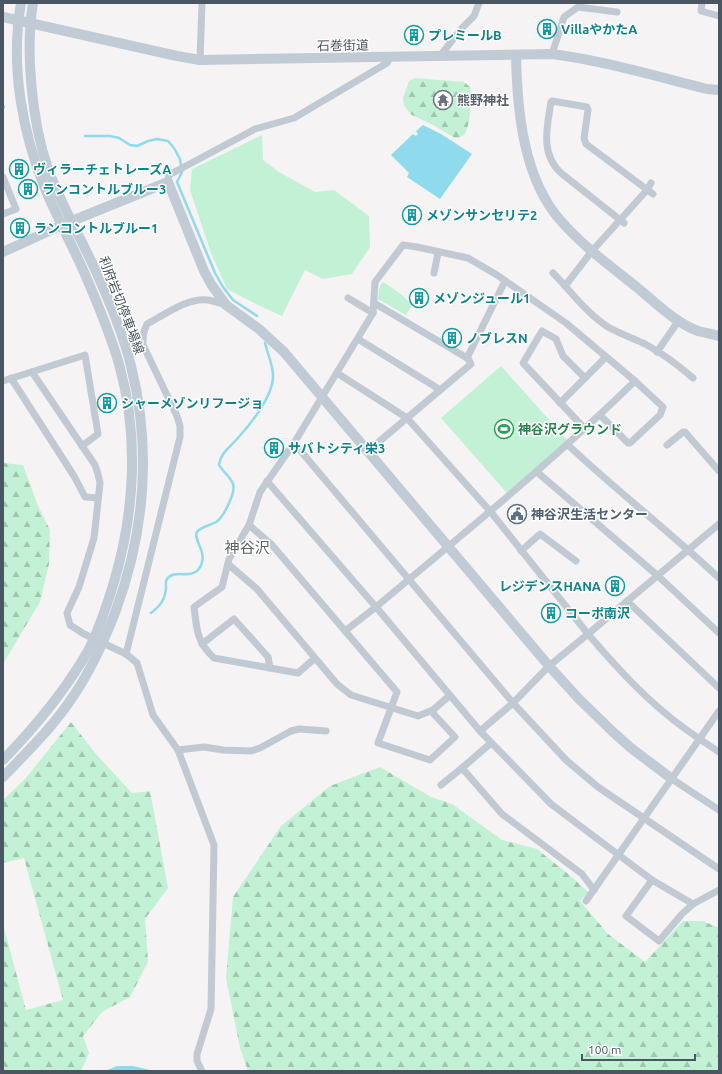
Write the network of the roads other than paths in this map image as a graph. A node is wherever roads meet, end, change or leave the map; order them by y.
1 (21, 3) edge
2 (34, 3) edge
3 (202, 3) edge
4 (702, 3) edge
5 (478, 4) edge
6 (578, 5) edge
7 (617, 12) dead end
8 (719, 16) edge
9 (3, 17) edge
10 (18, 20) junction
11 (31, 23) junction
12 (552, 54) junction
13 (516, 55) junction
14 (440, 56) junction
15 (390, 58) junction
16 (200, 60) junction
17 (719, 90) edge
18 (3, 177) edge
19 (168, 182) junction
20 (3, 214) edge
21 (72, 221) junction
22 (622, 222) junction
23 (62, 225) junction
24 (592, 251) junction
25 (3, 252) edge
26 (438, 253) junction
27 (434, 273) dead end
28 (553, 273) dead end
29 (505, 281) junction
30 (565, 286) junction
31 (348, 298) dead end
32 (374, 303) junction
33 (226, 305) junction
34 (373, 313) junction
35 (679, 320) junction
36 (719, 336) edge
37 (358, 339) junction
38 (657, 352) junction
39 (606, 357) junction
40 (467, 358) junction
41 (32, 372) junction
42 (337, 373) junction
43 (10, 378) junction
44 (585, 378) junction
45 (693, 378) dead end
46 (3, 381) edge
47 (635, 381) junction
48 (440, 390) junction
49 (323, 398) junction
50 (560, 403) junction
51 (600, 415) junction
52 (406, 418) junction
53 (585, 429) junction
54 (294, 443) junction
55 (568, 445) junction
56 (667, 445) dead end
57 (82, 446) junction
58 (368, 451) junction
59 (719, 471) edge
60 (537, 472) junction
61 (267, 481) junction
62 (98, 498) junction
63 (490, 511) junction
64 (719, 524) edge
65 (248, 525) junction
66 (448, 546) junction
67 (688, 550) junction
68 (521, 551) junction
69 (576, 561) dead end
70 (228, 564) junction
71 (657, 575) junction
72 (719, 578) edge
73 (410, 579) junction
74 (626, 601) junction
75 (376, 606) junction
76 (345, 631) junction
77 (719, 633) edge
78 (588, 634) junction
79 (98, 640) junction
80 (202, 644) junction
81 (126, 654) junction
82 (314, 659) junction
83 (549, 666) junction
84 (270, 668) junction
85 (719, 688) edge
86 (449, 696) junction
87 (514, 703) junction
88 (390, 708) junction
89 (431, 710) junction
90 (719, 711) edge
91 (480, 731) junction
92 (326, 732) dead end
93 (700, 739) junction
94 (491, 743) junction
95 (178, 750) junction
96 (719, 752) edge
97 (3, 760) edge
98 (462, 768) junction
99 (3, 778) edge
100 (672, 779) junction
101 (440, 785) dead end
102 (719, 810) edge
103 (644, 818) junction
104 (619, 855) junction
105 (719, 870) edge
106 (652, 880) junction
107 (594, 890) junction
108 (719, 890) edge
109 (586, 901) dead end
110 (693, 904) junction
111 (202, 1071) edge

1 - 10 street, 利府岩切停車場線
2 - 11 street, 利府岩切停車場線
3 - 16 street
4 - 8 street
5 - 14 street
6 - 7 street
6 - 12 street
9 - 10 street, 石巻街道
10 - 11 street, 石巻街道
10 - 23 street, 利府岩切停車場線
11 - 16 street, 石巻街道
11 - 21 street, 利府岩切停車場線
12 - 13 street, 石巻街道
12 - 17 street, 石巻街道
13 - 14 street, 石巻街道
13 - 24 street
14 - 15 street, 石巻街道
15 - 16 street, 石巻街道
15 - 19 street
18 - 20 street
19 - 21 street
19 - 33 street
21 - 23 street
21 - 79 street, 利府岩切停車場線
22 - 22 street
22 - 24 street
23 - 25 street
23 - 79 street, 利府岩切停車場線
24 - 30 street
24 - 35 street
26 - 27 street
26 - 29 street
26 - 32 street
28 - 30 street
29 - 39 street
29 - 40 street
30 - 38 street
31 - 34 street
32 - 34 street
32 - 40 street
33 - 49 street
33 - 81 street
34 - 37 street
35 - 36 street
35 - 38 street
37 - 42 street
37 - 48 street
38 - 45 street
39 - 44 street
39 - 47 street
40 - 48 street
41 - 43 street
41 - 57 street
41 - 57 street
42 - 49 street
42 - 52 street
43 - 46 street
43 - 62 street
44 - 50 street
44 - 50 street
47 - 51 street
47 - 51 street
48 - 52 street
49 - 54 street
49 - 58 street
50 - 53 street
51 - 53 street
52 - 58 street
52 - 63 street
53 - 55 street
54 - 61 street
54 - 73 street
55 - 60 street
55 - 67 street
56 - 59 street
57 - 62 street
58 - 66 street
60 - 63 street
60 - 71 street
61 - 65 street
61 - 75 street
62 - 79 street
63 - 66 street
63 - 68 street
64 - 67 street
65 - 70 street
65 - 76 street
66 - 73 street
66 - 83 street
67 - 71 street
67 - 72 street
68 - 69 street
68 - 78 street
70 - 80 street
70 - 82 street
71 - 74 street
71 - 77 street
73 - 75 street
73 - 87 street
74 - 78 street
74 - 85 street
75 - 76 street
75 - 86 street
76 - 88 street
78 - 83 street
78 - 93 street
79 - 81 street
79 - 97 street, 利府岩切停車場線
79 - 99 street, 利府岩切停車場線
80 - 84 street
80 - 84 street
81 - 95 street
82 - 84 street
82 - 88 street
83 - 87 street
83 - 100 street
86 - 89 street
86 - 91 street
87 - 91 street
87 - 103 street
88 - 89 street
88 - 89 street
90 - 93 street
91 - 94 street
92 - 95 street
93 - 96 street
93 - 100 street
94 - 98 street
94 - 104 street
95 - 111 street
98 - 101 street
98 - 107 street
100 - 102 street
100 - 103 street
103 - 104 street
103 - 105 street
104 - 106 street
104 - 107 street
106 - 110 street
106 - 110 street
107 - 109 street
108 - 110 street

